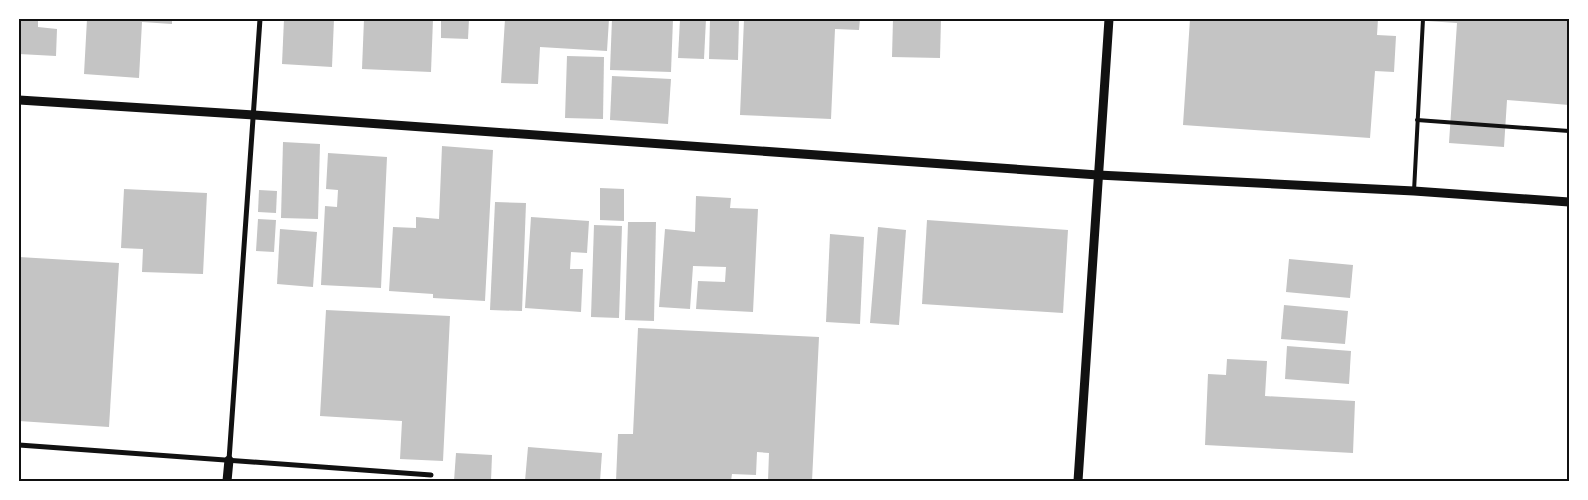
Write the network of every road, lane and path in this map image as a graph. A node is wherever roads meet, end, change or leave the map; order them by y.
1 (260, 19) edge
2 (1109, 19) edge
3 (1423, 19) edge
4 (19, 100) edge
5 (254, 114) junction
6 (1417, 120) junction
7 (1569, 131) edge
8 (1098, 174) junction
9 (1414, 191) junction
10 (1569, 202) edge
11 (19, 445) edge
12 (229, 460) junction
13 (432, 475) dead end
14 (227, 481) edge
15 (1078, 481) edge

1 - 5 street
2 - 8 street
3 - 6 lane
4 - 5 street
5 - 8 street
5 - 12 street
6 - 7 lane
6 - 9 lane
8 - 9 street
8 - 15 street
9 - 10 street
11 - 12 street
12 - 13 street
12 - 14 street

